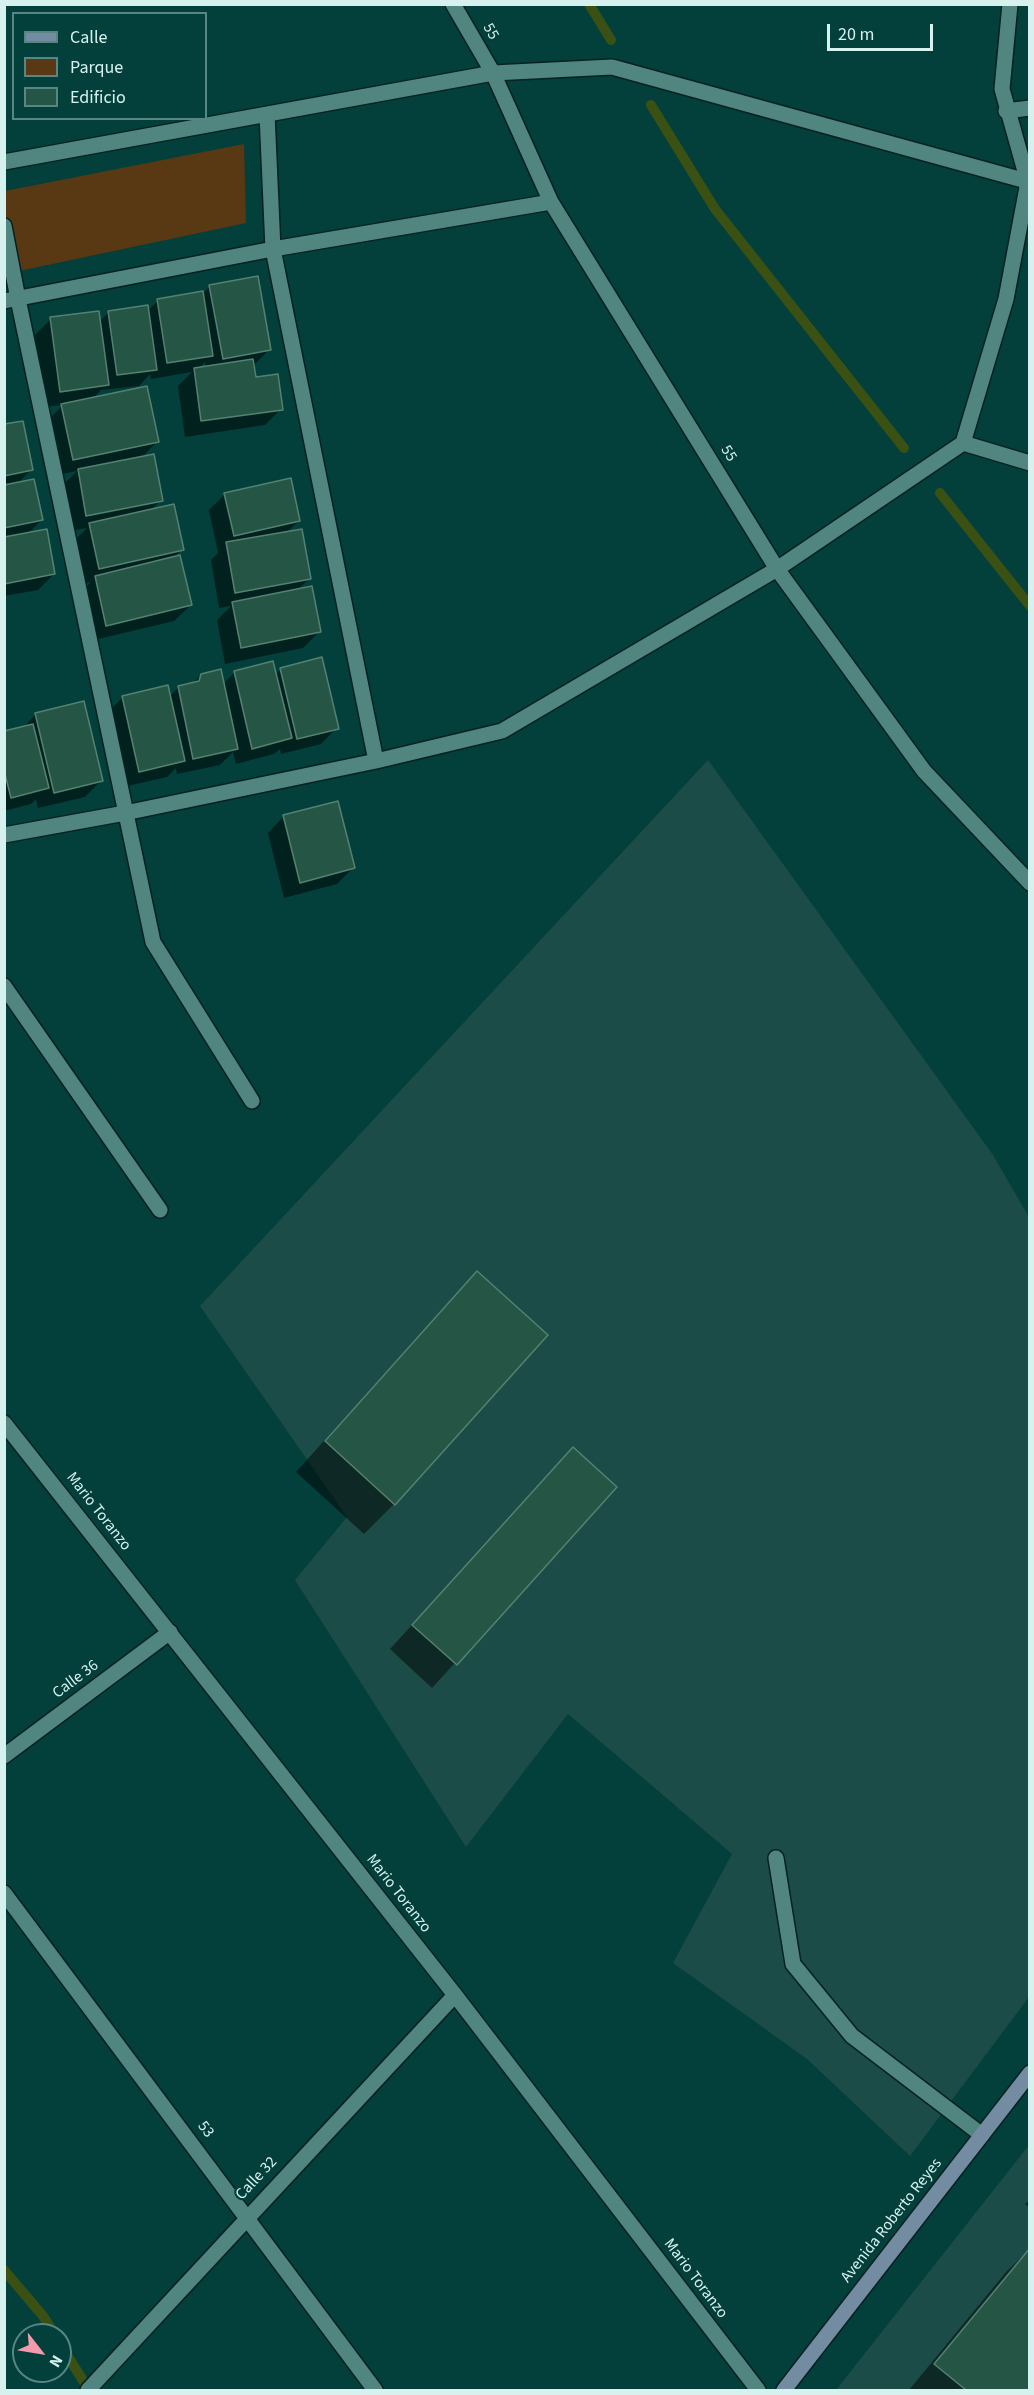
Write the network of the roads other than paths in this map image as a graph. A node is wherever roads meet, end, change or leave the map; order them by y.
1 (453, 4) edge
2 (1010, 4) edge
3 (493, 73) junction
4 (1029, 108) edge
5 (1006, 111) junction
6 (267, 114) junction
7 (4, 162) edge
8 (1029, 182) edge
9 (551, 202) junction
10 (4, 226) edge
11 (273, 249) junction
12 (11, 300) edge
13 (963, 442) junction
14 (1029, 463) edge
15 (777, 569) junction
16 (376, 761) junction
17 (125, 813) junction
18 (4, 835) edge
19 (1029, 883) edge
20 (4, 986) edge
21 (252, 1101) dead end
22 (160, 1210) dead end
23 (4, 1423) edge
24 (170, 1632) junction
25 (4, 1756) edge
26 (776, 1858) dead end
27 (4, 1893) edge
28 (455, 1995) junction
29 (1029, 2073) edge
30 (982, 2135) junction
31 (247, 2216) junction
32 (88, 2391) edge
33 (375, 2391) edge
34 (758, 2391) edge
35 (784, 2391) edge

1 - 3 street, 55
2 - 5 street
3 - 6 street
3 - 8 street
3 - 9 street, 55
4 - 5 street
5 - 8 street
6 - 7 street
6 - 11 street
8 - 13 street
9 - 11 street
9 - 15 street, 55
10 - 12 street
11 - 12 street
11 - 16 street
12 - 17 street
13 - 14 street
13 - 15 street
15 - 16 street
15 - 19 street, 55
16 - 17 street
17 - 18 street
17 - 21 street
20 - 22 street
23 - 24 street, Mario Toranzo
24 - 25 street, Calle 36
24 - 28 street, Mario Toranzo
26 - 30 street
27 - 31 street, 53
28 - 31 street, Calle 32
28 - 34 street, Mario Toranzo
29 - 30 main road, Avenida Roberto Reyes
30 - 35 main road, Avenida Roberto Reyes
31 - 32 street, Calle 32
31 - 33 street, 53

